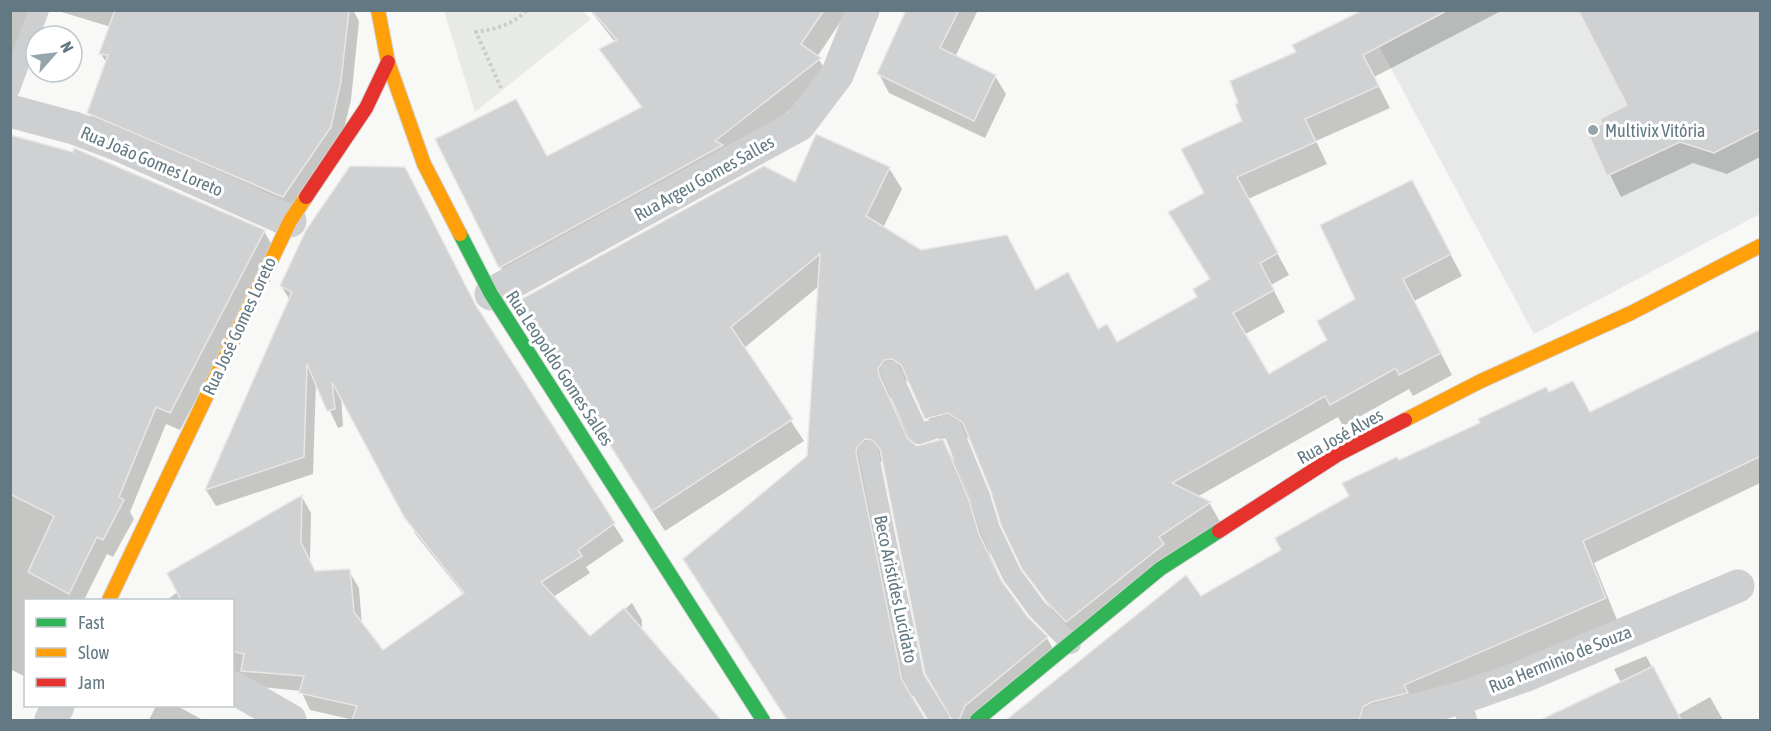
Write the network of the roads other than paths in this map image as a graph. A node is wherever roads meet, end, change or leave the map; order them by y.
1 (39, 10) edge
2 (378, 10) edge
3 (863, 10) edge
4 (388, 62) junction
5 (11, 107) edge
6 (290, 221) junction
7 (1761, 246) edge
8 (491, 294) junction
9 (891, 371) dead end
10 (868, 451) dead end
11 (1738, 586) dead end
12 (109, 599) edge
13 (1071, 644) junction
14 (234, 688) edge
15 (1464, 709) edge
16 (290, 720) edge
17 (763, 720) edge
18 (940, 720) edge
19 (977, 720) edge
20 (1377, 720) edge

1 - 5 lane
2 - 4 street, Rua Leopoldo Gomes Salles
3 - 8 street, Rua Argeu Gomes Salles
4 - 6 street, Rua José Gomes Loreto
4 - 8 street, Rua Leopoldo Gomes Salles
5 - 6 street, Rua João Gomes Loreto
6 - 12 street, Rua José Gomes Loreto
7 - 13 street, Rua José Alves
8 - 17 street, Rua Leopoldo Gomes Salles
9 - 13 lane
10 - 18 lane, Beco Aristides Lucidato
11 - 15 street, Rua Herminio de Souza
13 - 19 street, Rua José Alves
14 - 16 street
15 - 20 street, Rua Herminio de Souza

